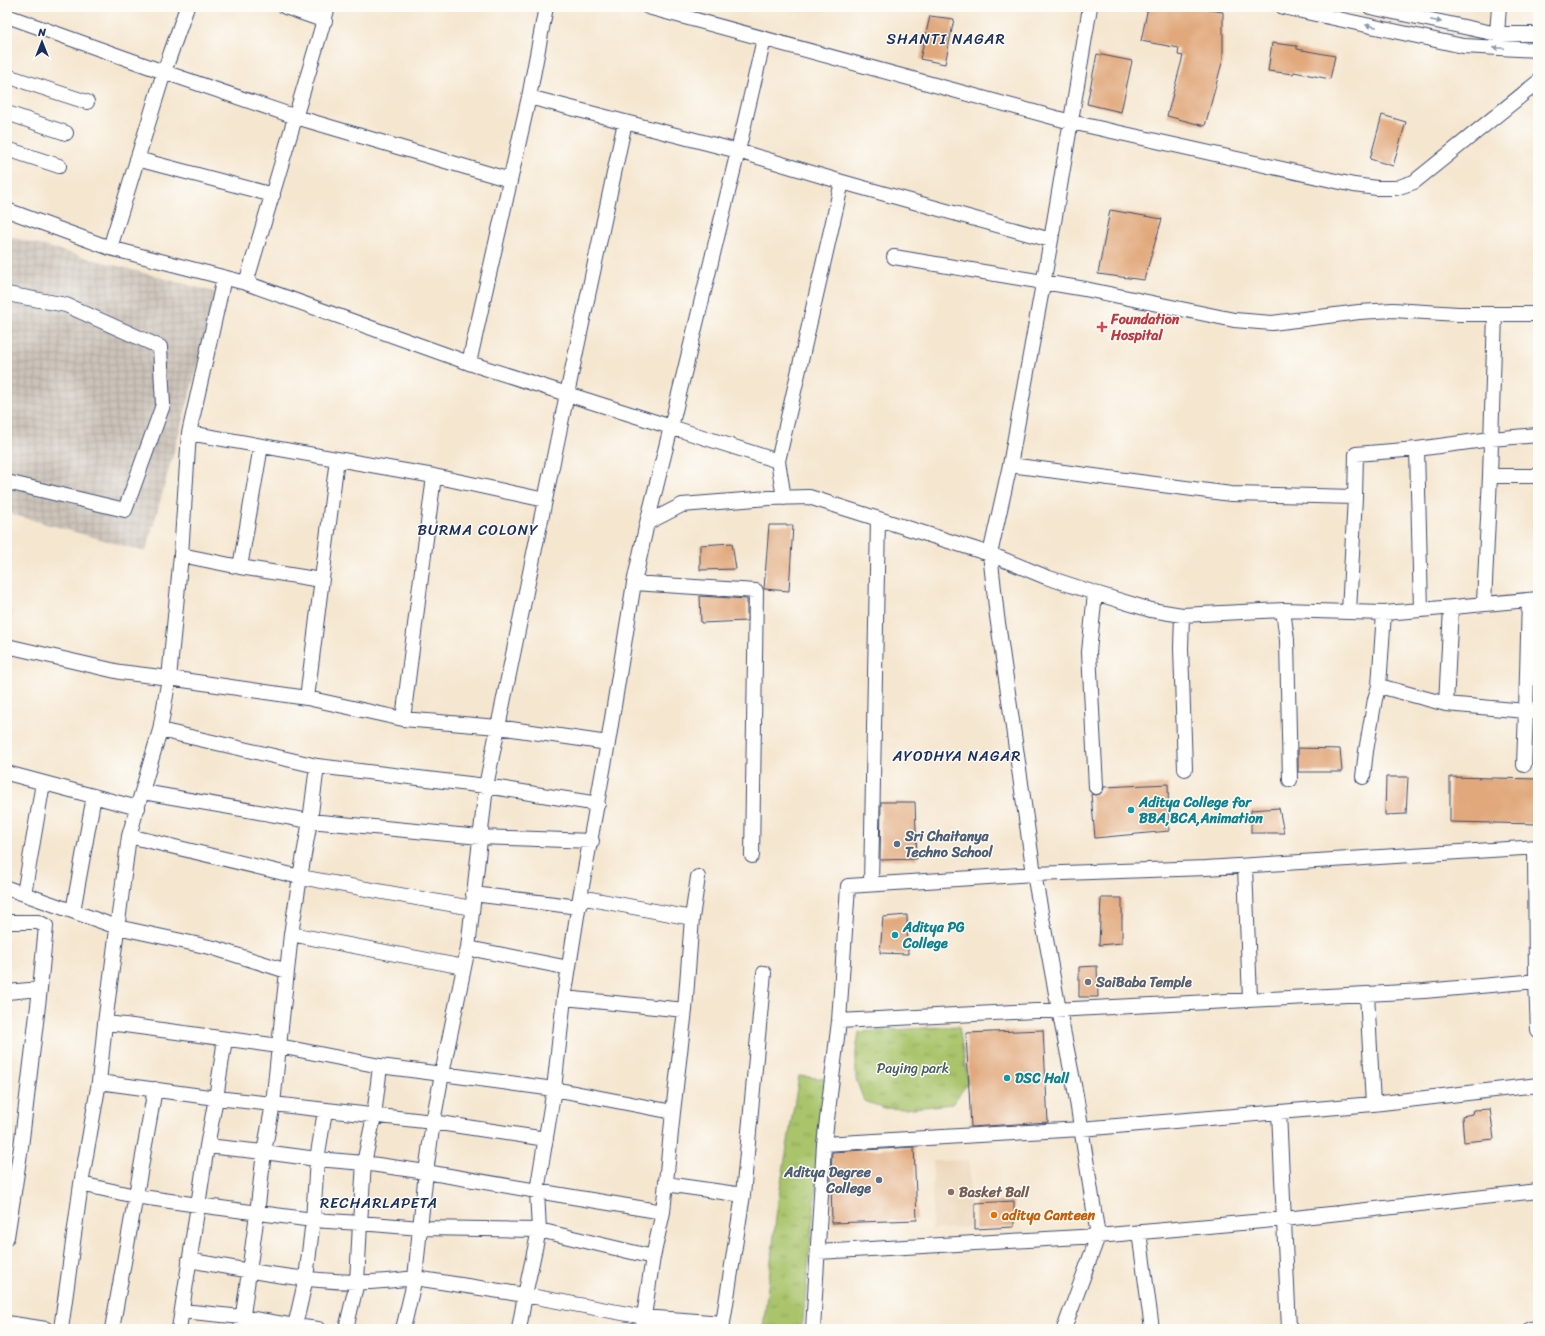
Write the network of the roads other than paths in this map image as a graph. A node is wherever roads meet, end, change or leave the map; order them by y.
1 (187, 7) edge
2 (285, 7) edge
3 (328, 7) edge
4 (546, 7) edge
5 (648, 7) edge
6 (1090, 7) edge
7 (1283, 7) edge
8 (1370, 7) edge
9 (1499, 7) edge
10 (7, 16) edge
11 (325, 21) junction
12 (1497, 34) junction
13 (1538, 34) edge
14 (764, 39) junction
15 (1538, 50) edge
16 (164, 72) junction
17 (7, 76) edge
18 (1538, 82) edge
19 (529, 97) junction
20 (87, 102) dead end
21 (7, 113) edge
22 (296, 117) junction
23 (625, 122) junction
24 (1071, 122) junction
25 (66, 133) dead end
26 (7, 149) edge
27 (738, 151) junction
28 (137, 159) junction
29 (58, 166) dead end
30 (510, 180) junction
31 (842, 182) junction
32 (273, 195) junction
33 (7, 210) edge
34 (1051, 240) junction
35 (110, 248) junction
36 (894, 257) dead end
37 (224, 278) junction
38 (1043, 281) junction
39 (246, 283) junction
40 (7, 294) edge
41 (1495, 314) junction
42 (1538, 314) edge
43 (470, 363) junction
44 (567, 394) junction
45 (671, 427) junction
46 (189, 433) junction
47 (1538, 435) edge
48 (1491, 439) junction
49 (261, 446) junction
50 (1417, 449) junction
51 (337, 459) junction
52 (778, 461) junction
53 (1010, 465) junction
54 (434, 476) junction
55 (1490, 476) junction
56 (1538, 476) edge
57 (7, 482) edge
58 (1355, 497) junction
59 (784, 498) junction
60 (545, 500) junction
61 (878, 519) junction
62 (647, 523) junction
63 (990, 554) junction
64 (181, 555) junction
65 (240, 567) junction
66 (321, 580) junction
67 (634, 583) junction
68 (1094, 594) junction
69 (1534, 599) edge
70 (1484, 604) junction
71 (1451, 608) junction
72 (1283, 610) junction
73 (1421, 610) junction
74 (1349, 612) junction
75 (1384, 613) junction
76 (1182, 615) junction
77 (7, 646) edge
78 (169, 678) junction
79 (1379, 686) junction
80 (307, 698) junction
81 (1446, 704) junction
82 (1532, 712) edge
83 (403, 719) junction
84 (498, 727) junction
85 (160, 730) junction
86 (608, 743) junction
87 (1524, 765) dead end
88 (317, 766) junction
89 (1185, 769) dead end
90 (7, 773) edge
91 (1363, 777) dead end
92 (1290, 780) dead end
93 (43, 783) junction
94 (486, 786) junction
95 (1096, 787) dead end
96 (143, 792) junction
97 (94, 796) junction
98 (598, 804) junction
99 (138, 808) junction
100 (310, 821) junction
101 (129, 836) junction
102 (480, 837) junction
103 (592, 841) junction
104 (1536, 848) edge
105 (752, 856) dead end
106 (1245, 866) junction
107 (1034, 874) junction
108 (300, 877) junction
109 (698, 878) dead end
110 (871, 884) junction
111 (7, 888) edge
112 (24, 894) junction
113 (473, 901) junction
114 (579, 902) junction
115 (73, 911) junction
116 (692, 918) junction
117 (7, 922) edge
118 (118, 927) junction
119 (291, 934) junction
120 (468, 948) junction
121 (464, 967) junction
122 (569, 968) junction
123 (286, 971) junction
124 (764, 973) dead end
125 (1536, 981) junction
126 (40, 989) junction
127 (7, 992) edge
128 (1367, 994) junction
129 (564, 998) junction
130 (1250, 1000) junction
131 (686, 1010) junction
132 (1059, 1010) junction
133 (839, 1021) junction
134 (105, 1023) junction
135 (1538, 1031) edge
136 (226, 1039) junction
137 (279, 1046) junction
138 (380, 1066) junction
139 (442, 1074) junction
140 (99, 1082) junction
141 (1538, 1085) edge
142 (155, 1090) junction
143 (554, 1090) junction
144 (216, 1098) junction
145 (273, 1104) junction
146 (1374, 1104) junction
147 (325, 1111) junction
148 (673, 1112) junction
149 (1279, 1112) junction
150 (374, 1116) junction
151 (433, 1122) junction
152 (1081, 1129) junction
153 (546, 1139) junction
154 (824, 1144) junction
155 (207, 1146) junction
156 (264, 1152) junction
157 (317, 1159) junction
158 (364, 1163) junction
159 (426, 1172) junction
160 (81, 1184) junction
161 (666, 1184) junction
162 (1538, 1191) edge
163 (537, 1192) junction
164 (744, 1195) junction
165 (135, 1196) junction
166 (198, 1205) junction
167 (663, 1212) junction
168 (257, 1214) junction
169 (1285, 1219) junction
170 (313, 1220) junction
171 (360, 1223) junction
172 (420, 1228) junction
173 (539, 1230) junction
174 (1139, 1232) junction
175 (1098, 1236) junction
176 (7, 1237) edge
177 (818, 1252) junction
178 (653, 1257) junction
179 (189, 1260) junction
180 (248, 1271) junction
181 (306, 1278) junction
182 (414, 1278) junction
183 (357, 1282) junction
184 (525, 1295) junction
185 (182, 1311) junction
186 (7, 1323) edge
187 (241, 1323) edge
188 (643, 1323) edge
189 (723, 1326) edge
190 (295, 1328) edge
191 (1538, 1328) edge
192 (46, 1329) edge
193 (61, 1329) edge
194 (112, 1329) edge
195 (179, 1329) edge
196 (318, 1329) edge
197 (346, 1329) edge
198 (403, 1329) edge
199 (519, 1329) edge
200 (813, 1329) edge
201 (1064, 1329) edge
202 (1152, 1329) edge
203 (1289, 1329) edge
204 (1530, 1329) edge

1 - 16 street
2 - 11 street
3 - 11 street
4 - 19 street
5 - 14 street
6 - 24 street
15 -> 7 street
8 -> 12 street
9 - 12 street
10 - 16 street
11 - 22 street
12 - 13 street
14 - 24 street
14 - 27 street
16 - 22 street
16 - 28 street
17 - 20 street
18 - 24 street
19 - 23 street
19 - 30 street
21 - 25 street
22 - 30 street
22 - 32 street
23 - 27 street
23 - 44 street
24 - 34 street
26 - 29 street
27 - 31 street
27 - 45 street
28 - 32 street
28 - 35 street
30 - 43 street
31 - 34 street
31 - 52 street
32 - 39 street
33 - 35 street
34 - 38 street
35 - 37 street
36 - 38 street
37 - 39 street
37 - 46 street
38 - 41 street
38 - 53 street
39 - 43 street
40 - 57 street
41 - 42 street
41 - 48 street
43 - 44 street
44 - 45 street
44 - 60 street
45 - 52 street
45 - 62 street
46 - 49 street
46 - 64 street
47 - 48 street
48 - 50 street
48 - 55 street
49 - 51 street
49 - 65 street
50 - 58 street
50 - 73 street
51 - 54 street
51 - 66 street
52 - 59 street
53 - 58 street
53 - 63 street
54 - 60 street
54 - 83 street
55 - 56 street
55 - 70 street
58 - 74 street
59 - 61 street
59 - 62 street
60 - 84 street
61 - 63 street
61 - 110 street
62 - 67 street
63 - 68 street
63 - 107 street
64 - 65 street
64 - 78 street
65 - 66 street
66 - 80 street
67 - 86 street
67 - 105 street
68 - 76 street
68 - 95 street
69 - 70 street
69 - 82 street
70 - 71 street
71 - 73 street
71 - 81 street
72 - 74 street
72 - 76 street
72 - 92 street
73 - 75 street
74 - 75 street
75 - 79 street
76 - 89 street
77 - 78 street
78 - 80 street
78 - 85 street
79 - 81 street
79 - 91 street
80 - 83 street
81 - 82 street
82 - 87 street
83 - 84 street
84 - 86 street
84 - 94 street
85 - 88 street
85 - 96 street
86 - 98 street
88 - 94 street
88 - 100 street
90 - 93 street
93 - 97 street
93 - 112 street
94 - 98 street
94 - 102 street
96 - 99 street
96 - 100 street
97 - 99 street
97 - 115 street
98 - 103 street
99 - 101 street
100 - 102 street
100 - 108 street
101 - 108 street
101 - 118 street
102 - 103 street
102 - 113 street
103 - 114 street
104 - 106 street
104 - 125 street
106 - 107 street
106 - 130 street
107 - 110 street
107 - 132 street
108 - 113 street
108 - 119 street
109 - 116 street
110 - 133 street
111 - 112 street
112 - 115 street
113 - 114 street
113 - 120 street
114 - 116 street
114 - 122 street
115 - 118 street
116 - 131 street
117 - 126 street
118 - 123 street
118 - 134 street
119 - 121 street
119 - 123 street
120 - 121 street
120 - 122 street
121 - 139 street
122 - 129 street
123 - 137 street
124 - 164 street
125 - 128 street
125 - 135 street
126 - 127 street
126 - 176 street
128 - 130 street
128 - 146 street
129 - 131 street
129 - 143 street
130 - 132 street
131 - 148 street
132 - 133 street
132 - 152 street
133 - 154 street
134 - 136 street
134 - 140 street
136 - 137 street
136 - 144 street
137 - 138 street
137 - 145 street
138 - 139 street
138 - 150 street
139 - 143 street
139 - 151 street
140 - 142 street
140 - 160 street
141 - 146 street
142 - 144 street
142 - 165 street
143 - 148 street
143 - 153 street
144 - 145 street
144 - 155 street
145 - 147 street
145 - 156 street
146 - 149 street
147 - 150 street
147 - 157 street
148 - 161 street
149 - 152 street
149 - 169 street
150 - 151 street
150 - 158 street
151 - 153 street
151 - 159 street
152 - 154 street
152 - 175 street
153 - 163 street
154 - 177 street
155 - 156 street
155 - 166 street
156 - 157 street
156 - 168 street
157 - 158 street
157 - 170 street
158 - 159 street
158 - 171 street
159 - 163 street
159 - 172 street
160 - 165 street
160 - 193 street
161 - 164 street
161 - 167 street
162 - 169 street
163 - 167 street
163 - 173 street
164 - 189 street
165 - 166 street
165 - 194 street
166 - 168 street
166 - 179 street
167 - 178 street
168 - 170 street
168 - 180 street
169 - 174 street
169 - 203 street
170 - 171 street
170 - 181 street
171 - 172 street
171 - 183 street
172 - 173 street
172 - 182 street
173 - 178 street
173 - 184 street
174 - 175 street
174 - 202 street
175 - 177 street
175 - 201 street
177 - 200 street
178 - 188 street
179 - 180 street
179 - 185 street
180 - 181 street
180 - 187 street
181 - 183 street
181 - 190 street
182 - 183 street
182 - 184 street
182 - 198 street
183 - 197 street
184 - 188 street
184 - 199 street
185 - 187 street
185 - 195 street
186 - 192 street
187 - 190 street
188 - 189 street
190 - 196 street
191 - 204 street

